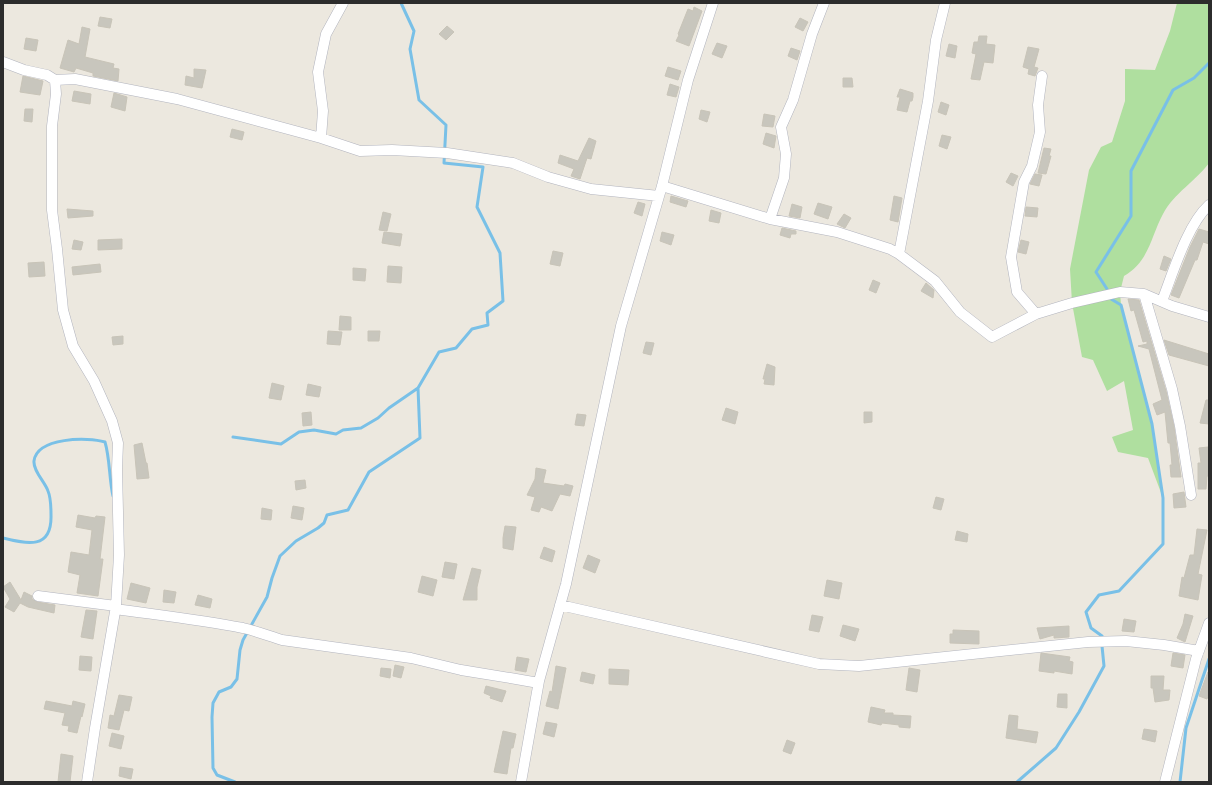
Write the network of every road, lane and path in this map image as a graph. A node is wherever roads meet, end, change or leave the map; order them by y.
1 (343, 3) edge
2 (713, 3) edge
3 (824, 3) edge
4 (944, 3) edge
5 (3, 62) edge
6 (1042, 76) dead end
7 (55, 80) junction
8 (321, 138) junction
9 (660, 191) junction
10 (1209, 205) edge
11 (770, 218) junction
12 (899, 254) junction
13 (1144, 294) junction
14 (1162, 301) junction
15 (1036, 314) junction
16 (1209, 317) edge
17 (1191, 495) dead end
18 (38, 596) dead end
19 (560, 605) junction
20 (116, 608) junction
21 (1209, 623) edge
22 (1199, 651) junction
23 (539, 681) junction
24 (87, 782) edge
25 (521, 782) edge
26 (1165, 782) edge

1 - 8 street
2 - 9 street
3 - 11 street
4 - 12 street
5 - 7 street
6 - 15 street
7 - 8 street
7 - 20 street
8 - 9 street
9 - 11 street
9 - 19 street
10 - 14 street
11 - 12 street
12 - 15 street
13 - 14 street
13 - 15 street
13 - 17 street
14 - 16 street
18 - 20 street
19 - 22 street
19 - 23 street
20 - 23 street
20 - 24 street
21 - 22 street
22 - 26 street
23 - 25 street

